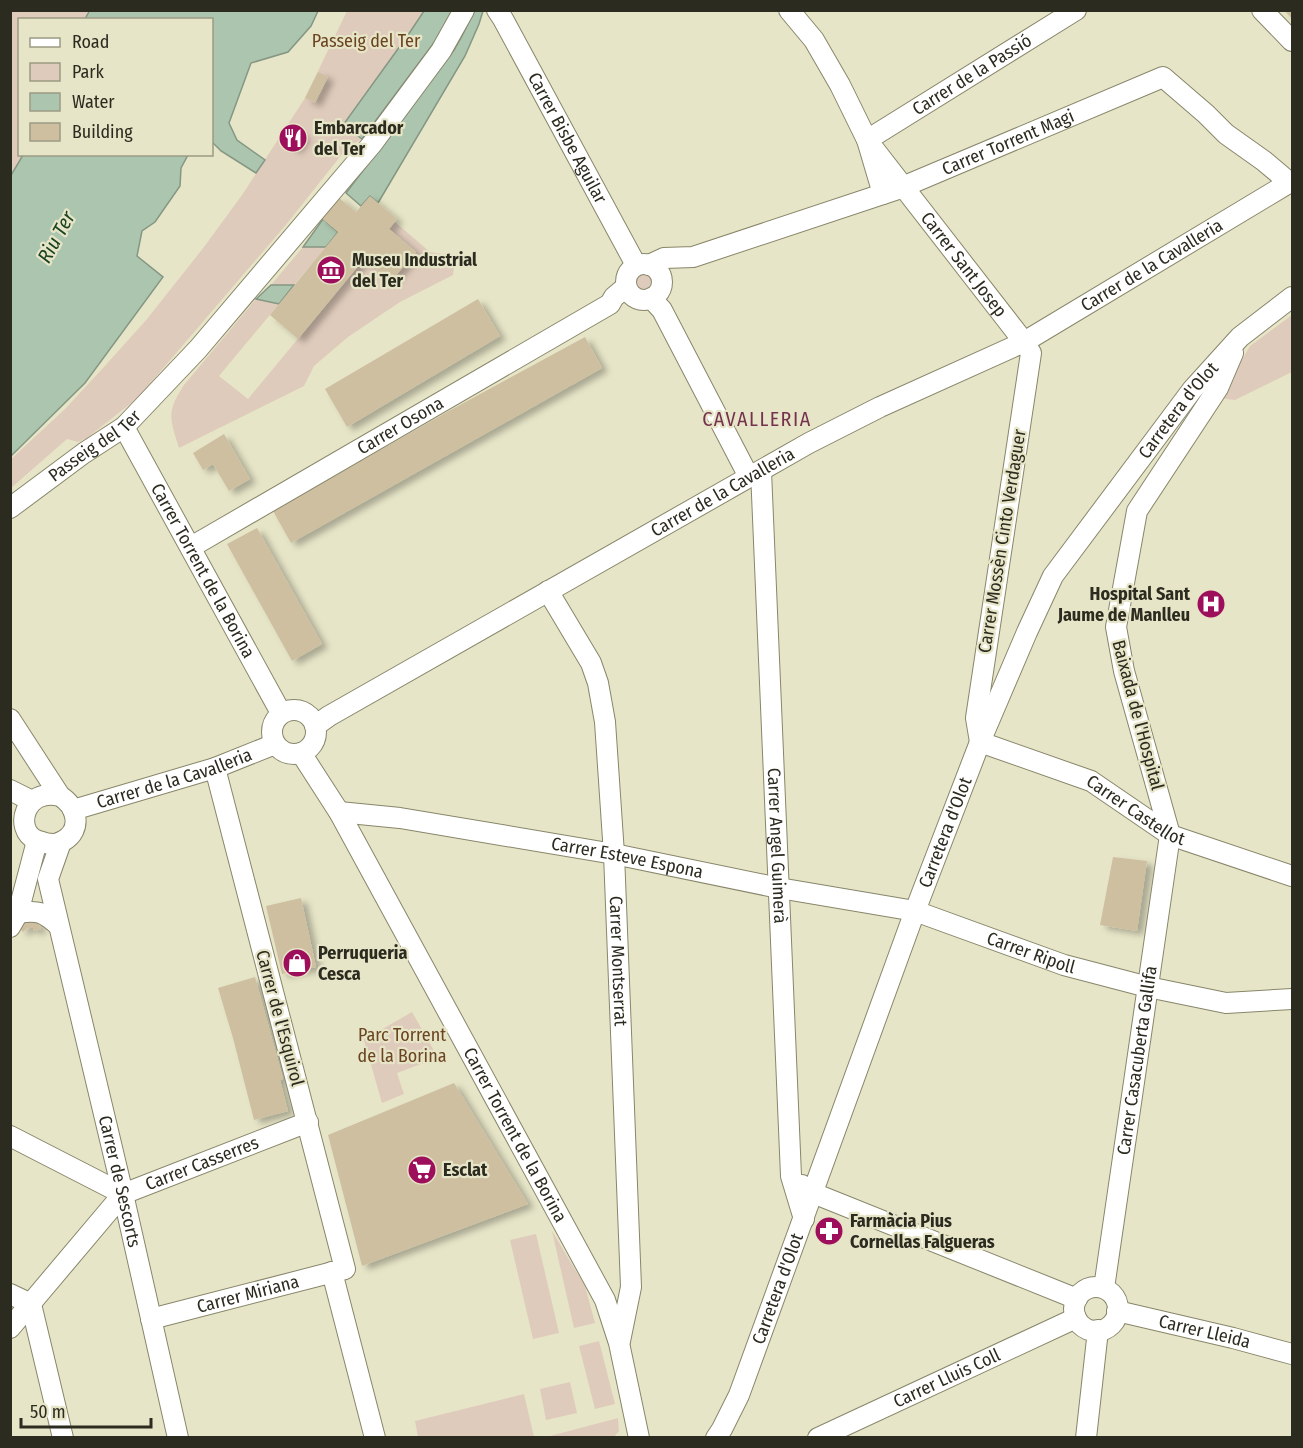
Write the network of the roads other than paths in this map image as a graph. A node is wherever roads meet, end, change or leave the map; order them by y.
1 (464, 10) edge
2 (497, 10) edge
3 (789, 10) edge
4 (1076, 10) edge
5 (1262, 10) edge
6 (1293, 41) edge
7 (867, 140) junction
8 (1291, 182) edge
9 (904, 187) junction
10 (883, 194) junction
11 (693, 257) junction
12 (643, 265) junction
13 (644, 292) junction
14 (1293, 297) edge
15 (1240, 337) junction
16 (1024, 342) junction
17 (124, 427) junction
18 (755, 474) junction
19 (10, 508) edge
20 (191, 547) junction
21 (548, 591) junction
22 (281, 713) junction
23 (10, 719) edge
24 (315, 726) junction
25 (980, 742) junction
26 (275, 744) junction
27 (301, 753) junction
28 (215, 768) junction
29 (10, 790) edge
30 (67, 803) junction
31 (22, 812) edge
32 (339, 812) junction
33 (1170, 835) junction
34 (37, 841) junction
35 (62, 842) junction
36 (614, 854) junction
37 (1293, 876) edge
38 (778, 888) junction
39 (915, 911) junction
40 (14, 920) edge
41 (58, 925) junction
42 (1148, 987) junction
43 (1293, 999) edge
44 (308, 1122) junction
45 (10, 1136) edge
46 (791, 1176) junction
47 (813, 1193) junction
48 (123, 1194) junction
49 (804, 1218) junction
50 (339, 1270) junction
51 (1104, 1288) junction
52 (10, 1294) edge
53 (31, 1304) junction
54 (1076, 1308) junction
55 (1118, 1311) junction
56 (151, 1319) junction
57 (10, 1328) edge
58 (1098, 1330) junction
59 (619, 1343) junction
60 (1293, 1354) edge
61 (63, 1437) edge
62 (178, 1437) edge
63 (375, 1437) edge
64 (639, 1437) edge
65 (716, 1437) edge
66 (818, 1437) edge
67 (1086, 1437) edge

1 - 17 street, Passeig del Ter
2 - 12 street, Carrer Bisbe Aguilar
3 - 7 street
4 - 7 street, Carrer de la Passió
5 - 6 street
7 - 9 street, Carrer Sant Josep
7 - 10 street
8 - 9 street, Carrer Torrent Magi
8 - 16 street, Carrer de la Cavalleria
9 - 10 street, Carrer Torrent Magi
9 - 16 street, Carrer Sant Josep
10 - 11 street, Carrer Torrent Magi
11 - 12 street, Carrer Torrent Magi
11 - 13 street, Carrer Torrent Magi
12 - 13 street
12 - 13 street, Carrer Bisbe Aguilar
13 - 18 street
13 - 20 street, Carrer Osona
14 - 15 street, Carretera d'Olot
15 - 25 street, Carretera d'Olot
15 - 33 street, Baixada de l'Hospital
16 - 18 street, Carrer de la Cavalleria
16 - 25 street, Carrer Mossèn Cinto Verdaguer
17 - 19 street, Passeig del Ter
17 - 20 street, Carrer Torrent de la Borina
18 - 21 street, Carrer de la Cavalleria
18 - 38 street, Carrer Angel Guimerà
20 - 22 street, Carrer Torrent de la Borina
21 - 24 street, Carrer de la Cavalleria
21 - 36 street, Carrer Montserrat
22 - 24 street
22 - 26 street
23 - 30 street
24 - 27 street
25 - 33 street, Carrer Castellot
25 - 39 street, Carretera d'Olot
26 - 27 street
26 - 28 street, Carrer de la Cavalleria
27 - 32 street, Carrer Torrent de la Borina
28 - 30 street, Carrer de la Cavalleria
28 - 44 street, Carrer de l'Esquirol
29 - 31 street
30 - 31 street
30 - 35 street
31 - 34 street
32 - 36 street, Carrer Esteve Espona
32 - 59 street, Carrer Torrent de la Borina
33 - 37 street, Carrer Castellot
33 - 42 street, Carrer Casacuberta Gallifa
34 - 35 street
34 - 40 street
35 - 41 street, Carrer de Sescorts
36 - 38 street, Carrer Esteve Espona
36 - 59 street, Carrer Montserrat
38 - 39 street, Carrer Esteve Espona
38 - 46 street, Carrer Angel Guimerà
39 - 42 street, Carrer Ripoll
39 - 47 street, Carretera d'Olot
40 - 41 street
41 - 48 street, Carrer de Sescorts
42 - 43 street, Carrer Ripoll
42 - 51 street, Carrer Casacuberta Gallifa
44 - 48 street, Carrer Casserres
44 - 50 street, Carrer de l'Esquirol
45 - 48 street
46 - 47 street
46 - 49 street, Carrer Angel Guimerà
47 - 49 street, Carretera d'Olot
47 - 54 street
48 - 53 street, Carrer Casserres
48 - 56 street, Carrer de Sescorts
49 - 65 street, Carretera d'Olot
50 - 56 street, Carrer Miriana
50 - 63 street
51 - 54 street
51 - 55 street
52 - 53 street
53 - 57 street, Carrer Casserres
53 - 61 street
54 - 58 street
54 - 66 street, Carrer Lluis Coll
55 - 58 street
55 - 60 street, Carrer Lleida
56 - 62 street, Carrer de Sescorts
58 - 67 street
59 - 64 street, Carrer Torrent de la Borina

